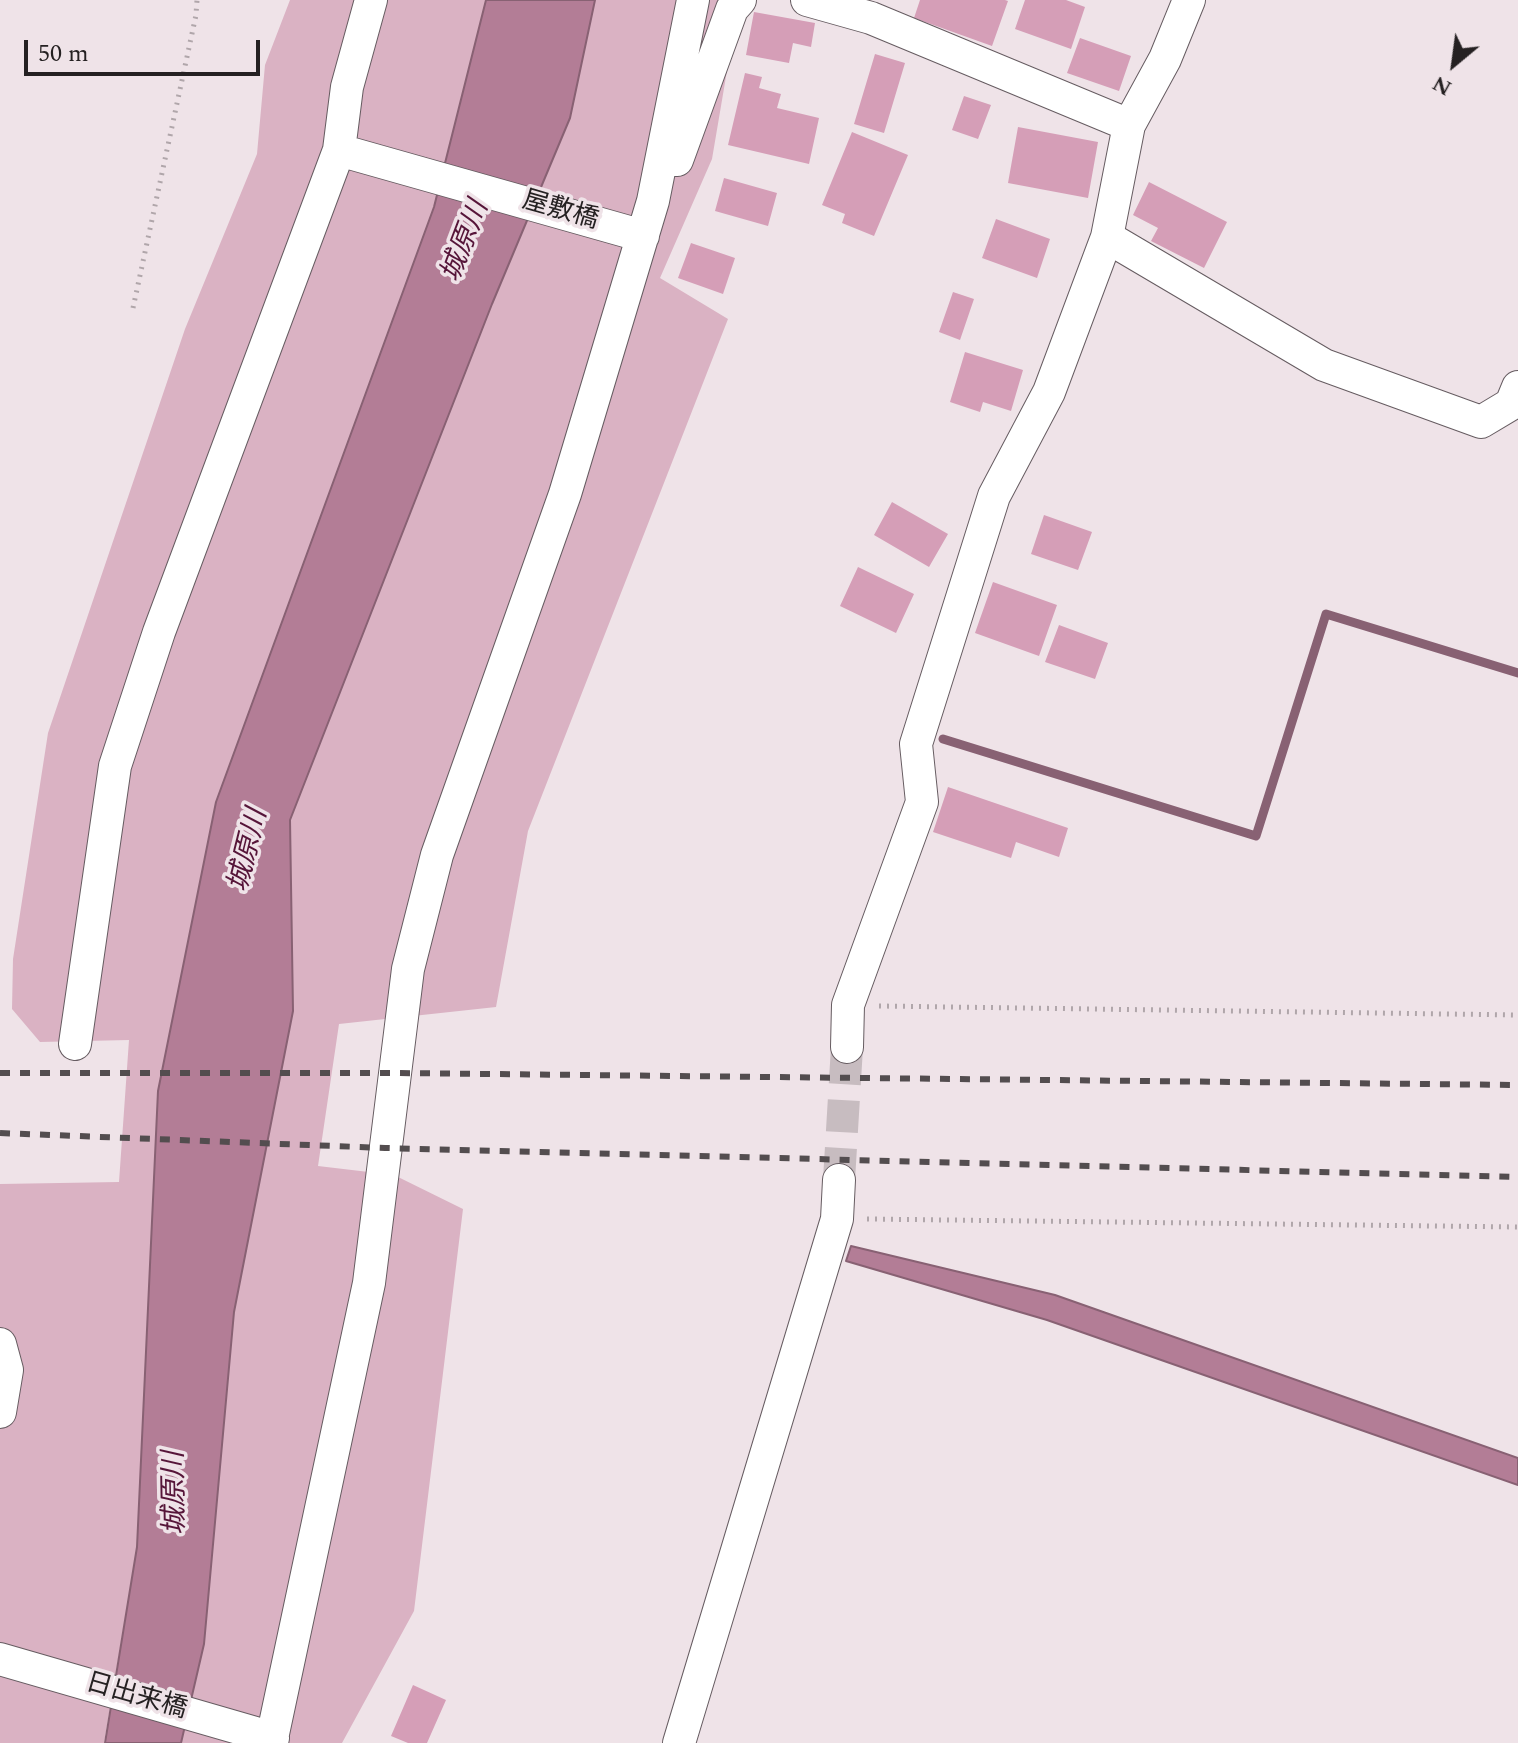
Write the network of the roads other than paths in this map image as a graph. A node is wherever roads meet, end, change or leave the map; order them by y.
1 (354, 0) edge
2 (371, 0) edge
3 (693, 0) edge
4 (740, 0) edge
5 (807, 0) edge
6 (1189, 0) edge
7 (872, 9) edge
8 (347, 87) junction
9 (1129, 125) junction
10 (339, 150) junction
11 (653, 201) junction
12 (643, 236) junction
13 (1107, 237) junction
14 (1518, 387) edge
15 (75, 1044) dead end
16 (847, 1047) tunnel mouth
17 (839, 1180) tunnel mouth
18 (0, 1344) edge
19 (0, 1412) edge
20 (0, 1659) edge
21 (273, 1741) edge
22 (683, 1742) edge

1 - 8 street
2 - 8 street
3 - 11 street
4 - 11 street
5 - 7 street
6 - 9 street
7 - 9 street
8 - 10 street
9 - 13 street
10 - 12 street, 屋敷橋
10 - 15 street
11 - 12 street
12 - 21 street
13 - 14 street
13 - 16 street
17 - 22 street
18 - 19 street
20 - 21 street, 日出来橋

